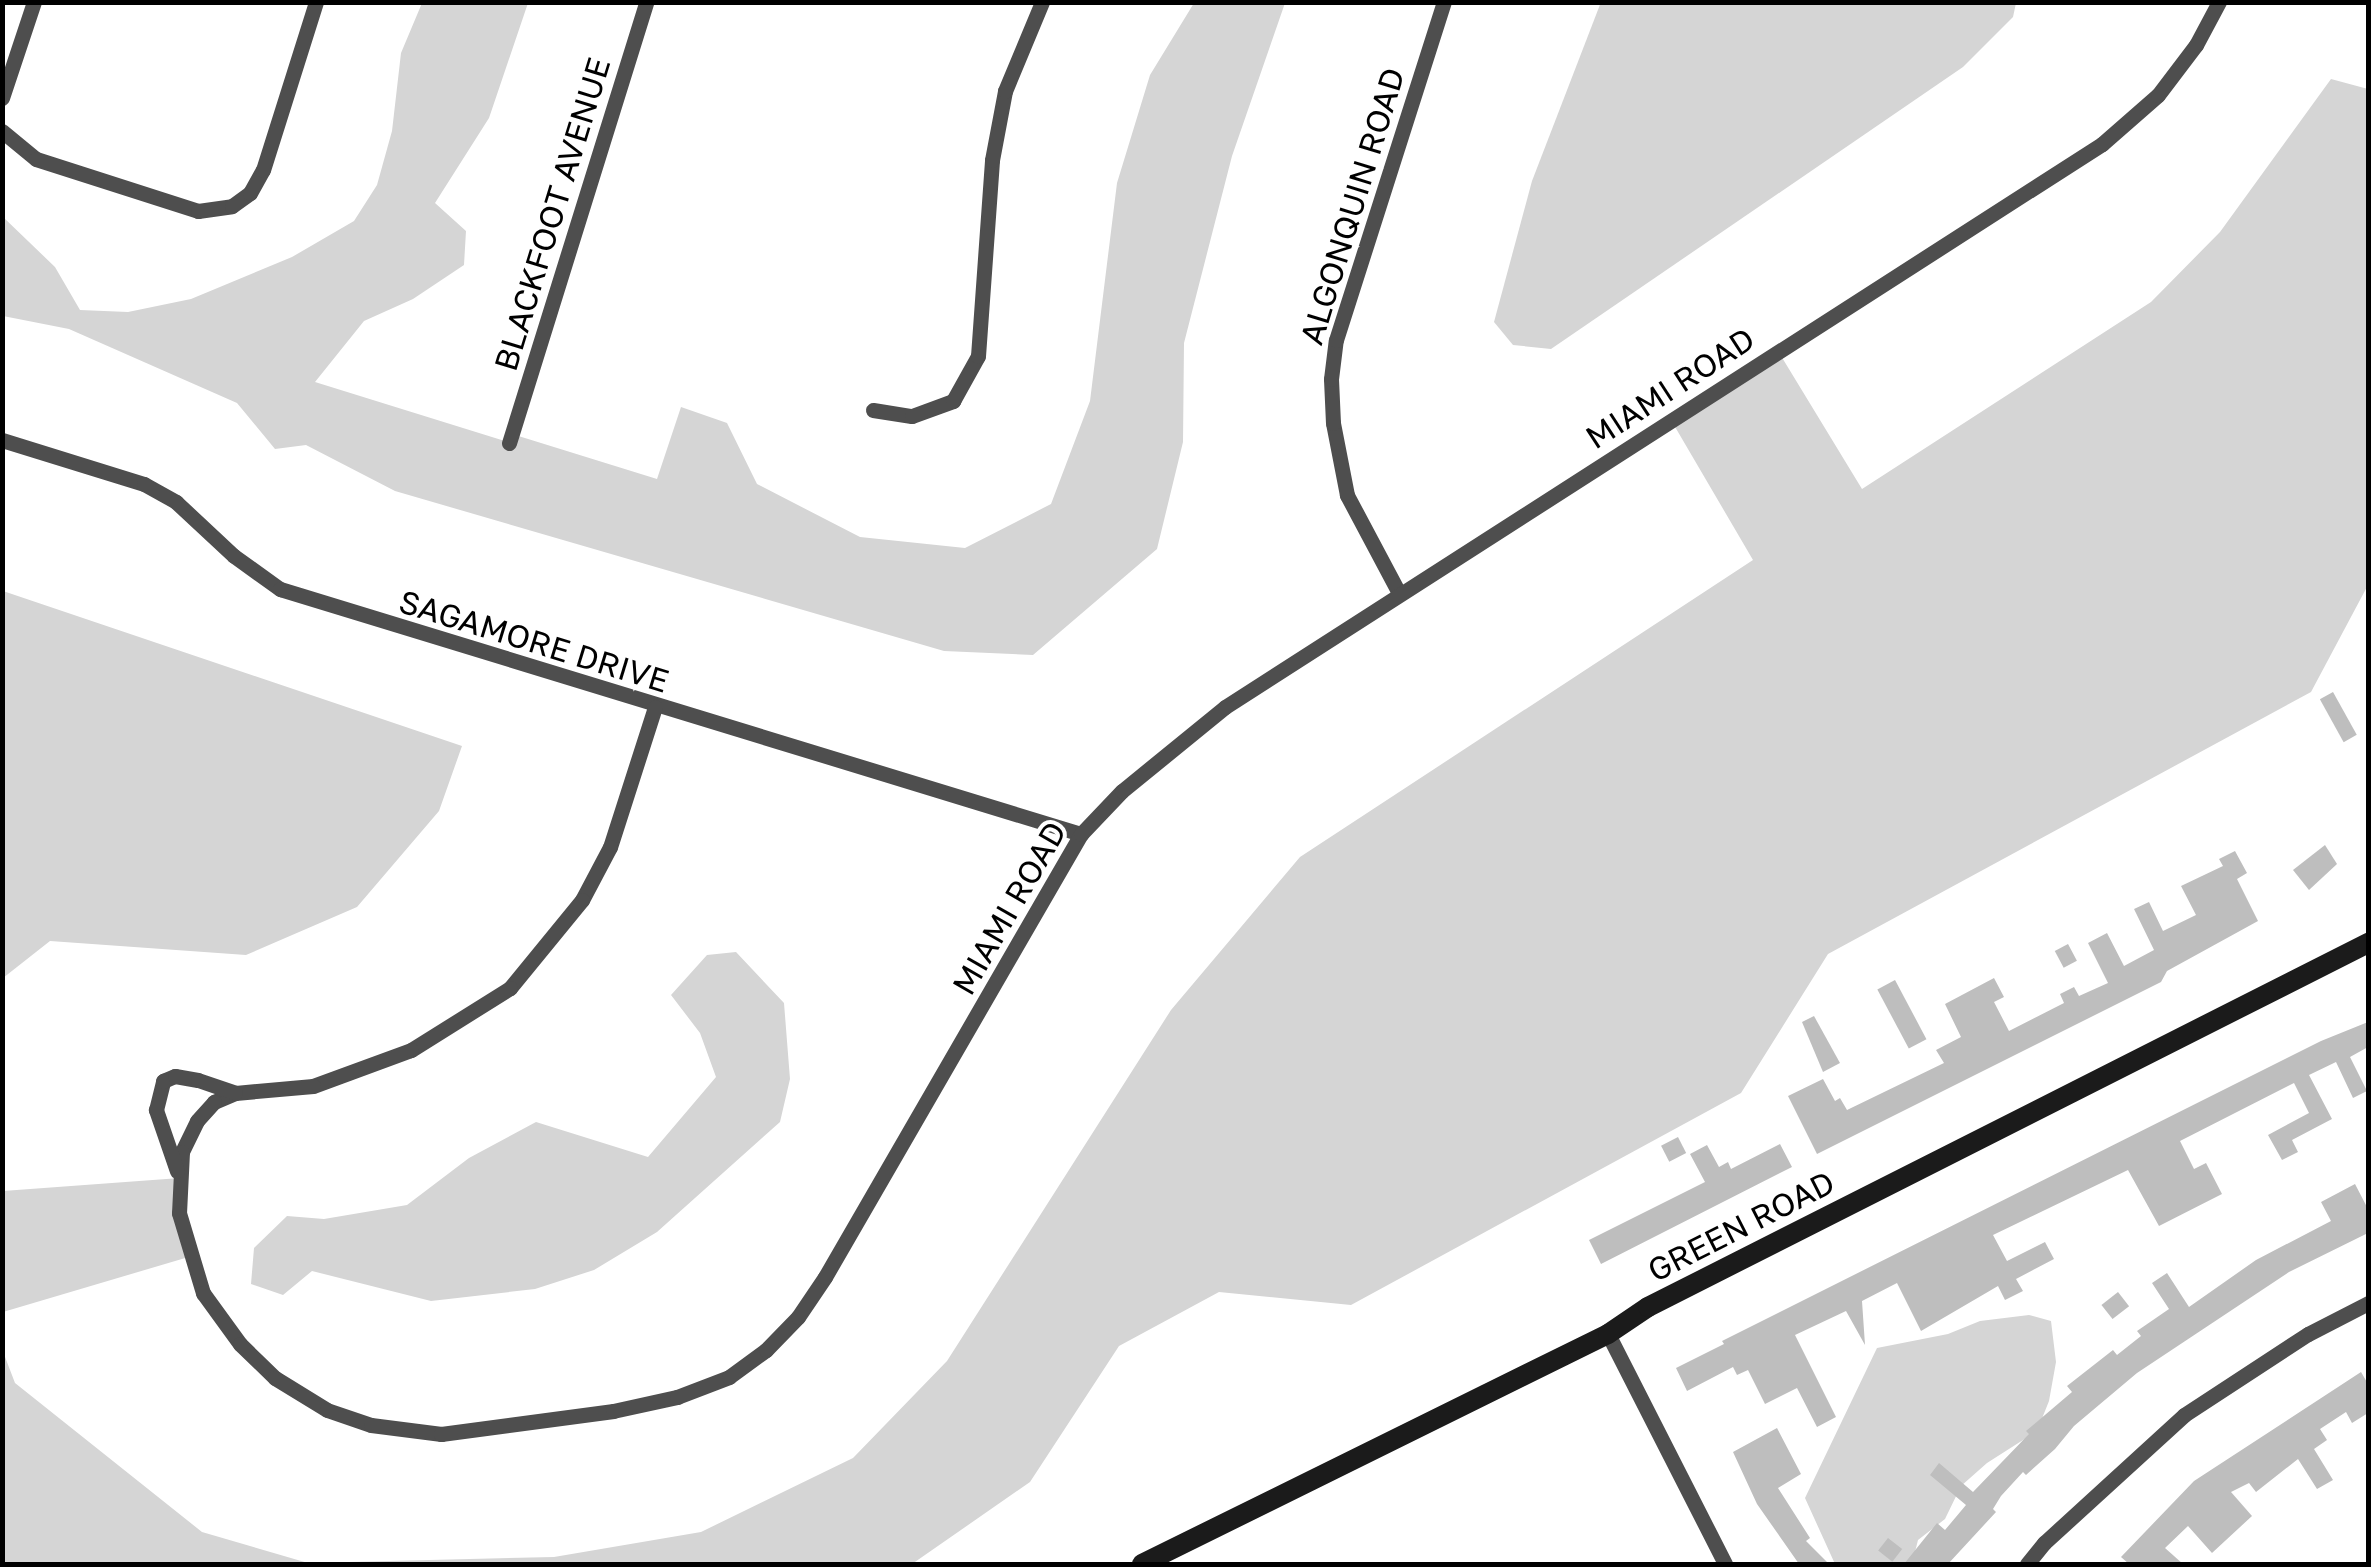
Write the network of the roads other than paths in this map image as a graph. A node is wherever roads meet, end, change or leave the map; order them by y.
1 (34, 2) edge
2 (316, 2) edge
3 (646, 2) edge
4 (1042, 2) edge
5 (1444, 2) edge
6 (2218, 2) edge
7 (5, 91) edge
8 (2, 131) edge
9 (873, 410) dead end
10 (2, 440) edge
11 (509, 442) dead end
12 (1400, 594) junction
13 (655, 707) junction
14 (1081, 834) junction
15 (2368, 943) edge
16 (235, 1093) junction
17 (180, 1178) junction
18 (2368, 1303) edge
19 (1608, 1334) junction
20 (1146, 1563) edge
21 (1725, 1564) edge
22 (2028, 1564) edge

1 - 7 street
2 - 8 street
3 - 11 street, BLACKFOOT AVENUE
4 - 9 street
5 - 12 street, ALGONQUIN ROAD
6 - 12 street, MIAMI ROAD
10 - 13 street, SAGAMORE DRIVE
12 - 14 street, MIAMI ROAD
13 - 14 street, SAGAMORE DRIVE
13 - 16 street
14 - 17 street, MIAMI ROAD
15 - 19 main road, GREEN ROAD
16 - 17 street, MIAMI ROAD
16 - 17 street
18 - 22 street
19 - 20 main road, GREEN ROAD
19 - 21 street

